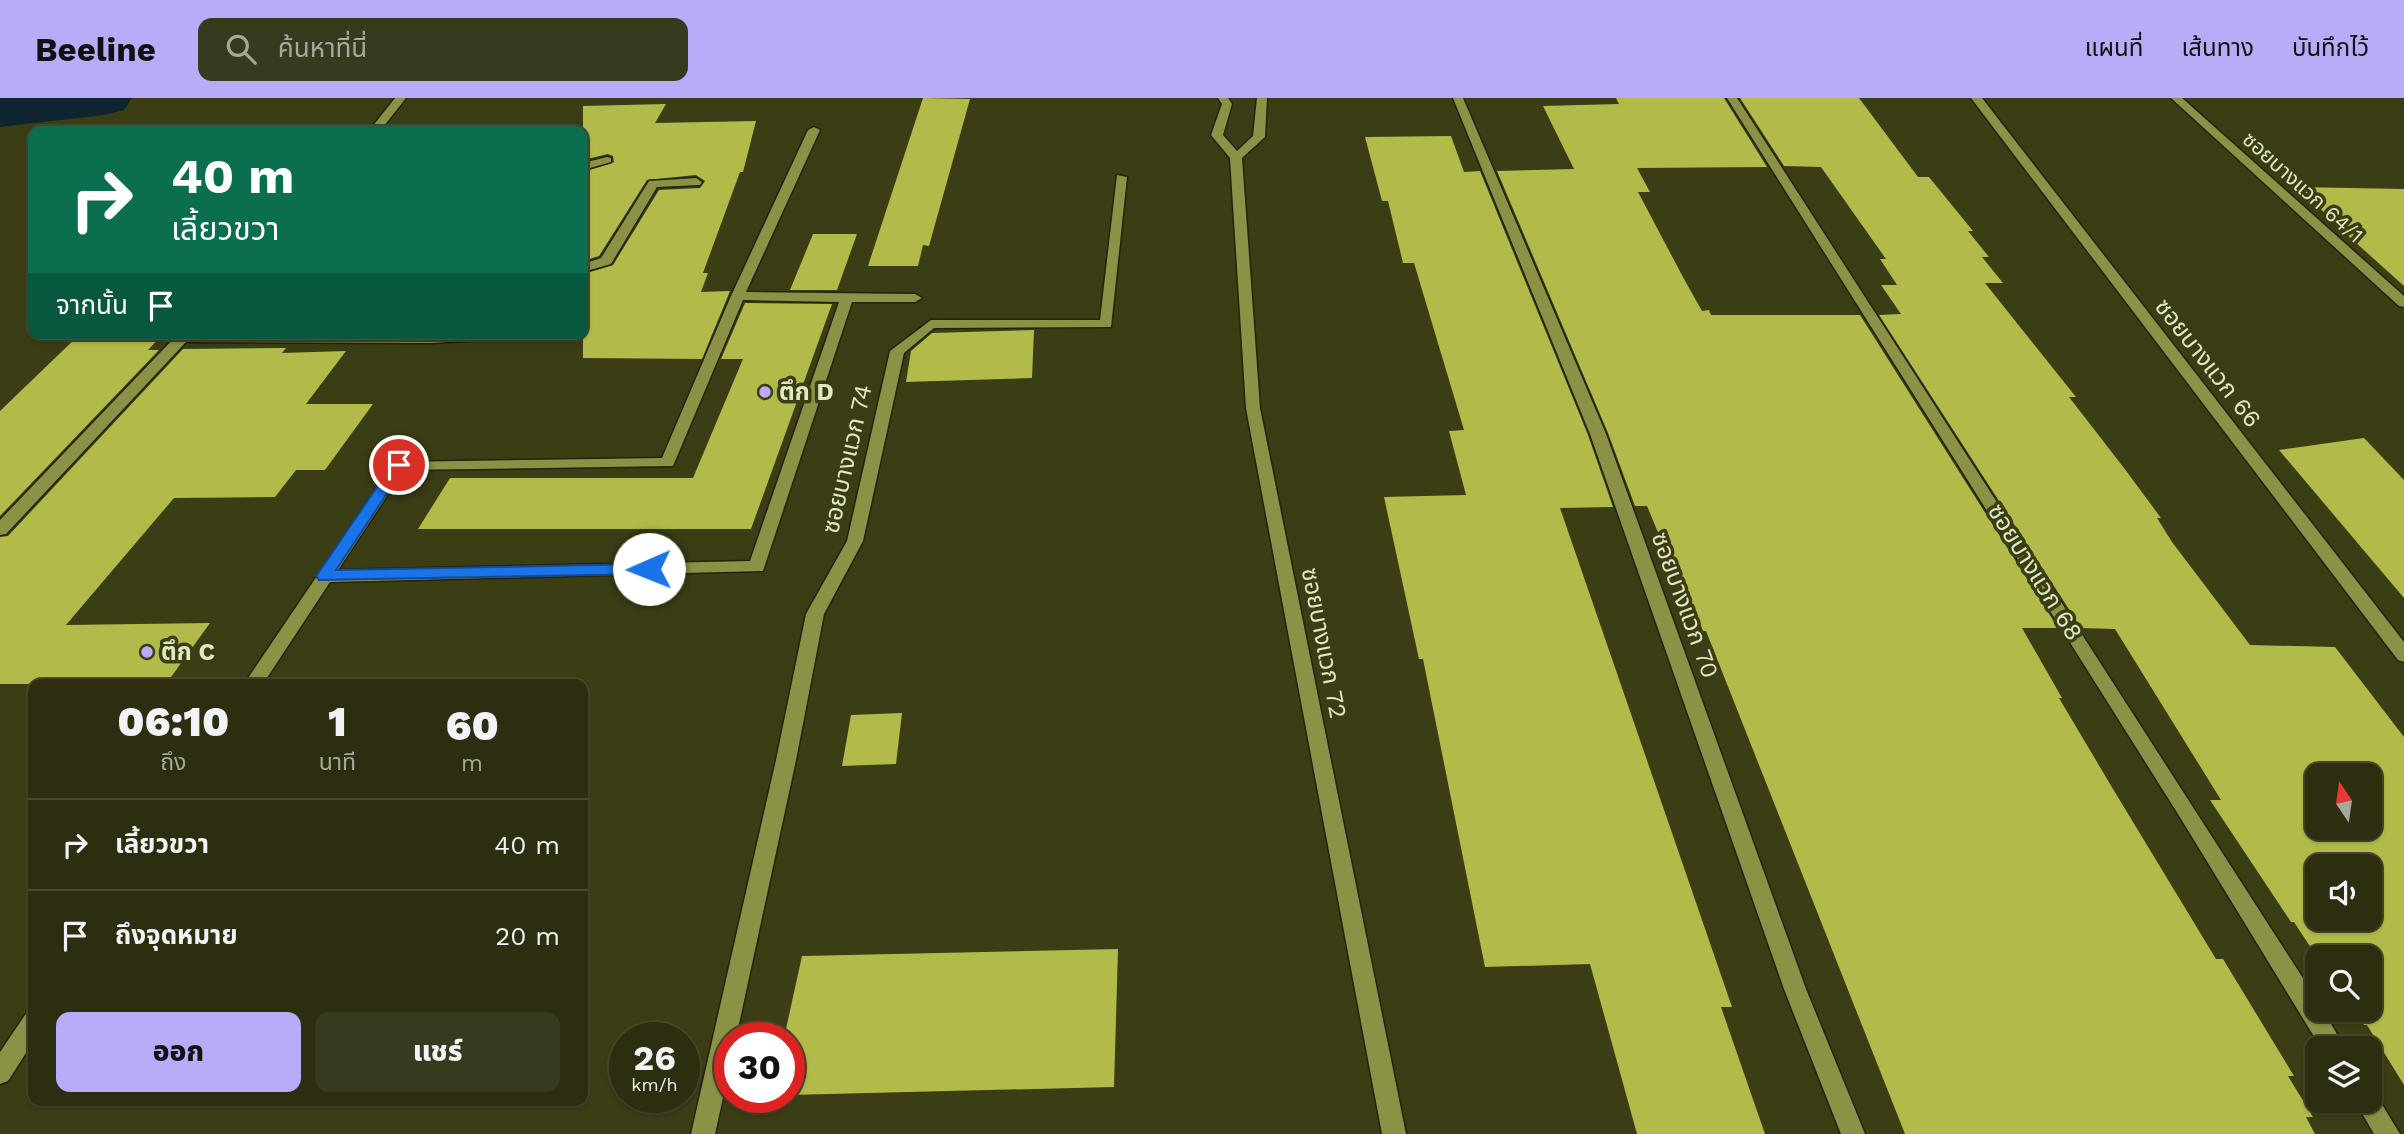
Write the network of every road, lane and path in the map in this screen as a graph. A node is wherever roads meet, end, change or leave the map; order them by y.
1 (401, 98) edge
2 (1223, 98) edge
3 (1262, 98) edge
4 (1458, 98) edge
5 (1732, 98) edge
6 (1976, 98) edge
7 (2176, 98) edge
8 (378, 126) edge
9 (814, 130) dead end
10 (1236, 157) junction
11 (607, 160) dead end
12 (588, 166) edge
13 (1121, 177) dead end
14 (696, 182) dead end
15 (588, 266) edge
16 (738, 296) junction
17 (847, 298) junction
18 (915, 298) dead end
19 (2404, 303) edge
20 (180, 340) edge
21 (0, 530) edge
22 (324, 576) junction
23 (2404, 655) edge
24 (256, 679) edge
25 (28, 1030) edge
26 (2327, 1036) edge
27 (0, 1073) edge
28 (2375, 1113) edge
29 (703, 1134) edge
30 (1394, 1134) edge
31 (1853, 1134) edge
32 (2388, 1134) edge

1 - 8 street
2 - 10 street
3 - 10 street
4 - 31 street, ซอยบางแวก 70
5 - 26 street, ซอยบางแวก 68
6 - 23 street, ซอยบางแวก 66
7 - 19 street, ซอยบางแวก 64/1
9 - 16 street
10 - 30 street, ซอยบางแวก 72
11 - 12 street
13 - 29 street, ซอยบางแวก 74
14 - 15 street
16 - 17 street
16 - 22 street
17 - 18 street
17 - 22 street
20 - 21 street
22 - 24 street
25 - 27 street
28 - 32 street

